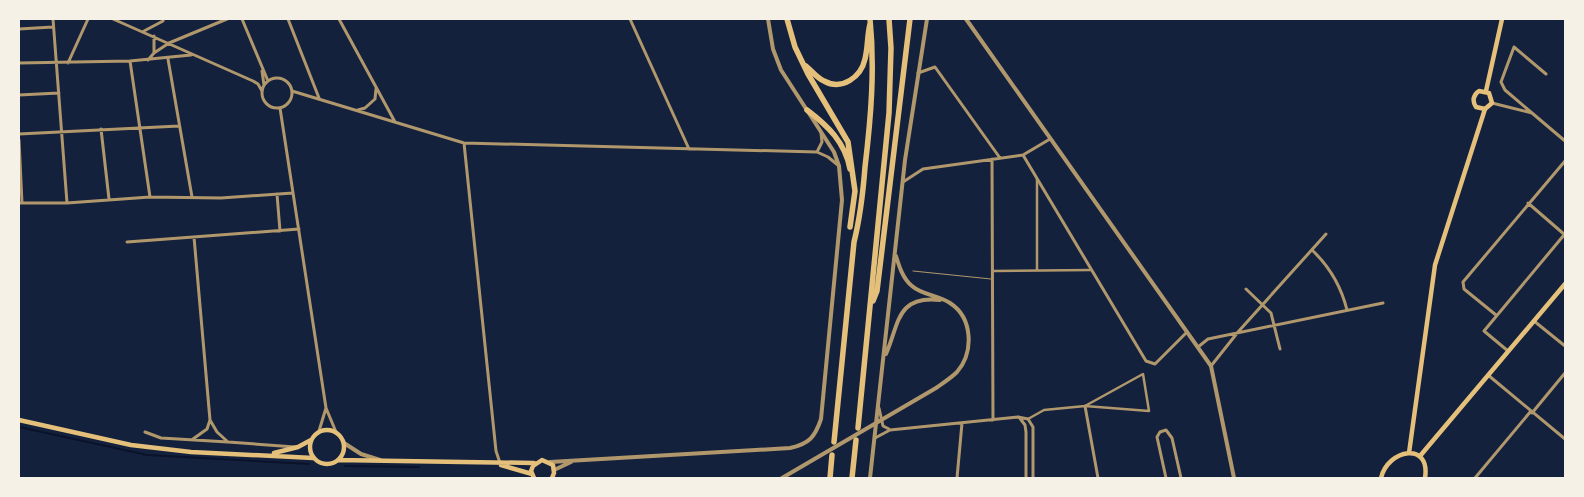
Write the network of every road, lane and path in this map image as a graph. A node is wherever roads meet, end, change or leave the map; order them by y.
1 (52, 19) edge
2 (88, 19) edge
3 (113, 19) edge
4 (163, 19) edge
5 (227, 19) edge
6 (242, 19) edge
7 (288, 19) edge
8 (339, 19) edge
9 (630, 19) edge
10 (768, 19) edge
11 (787, 19) edge
12 (889, 19) edge
13 (910, 19) edge
14 (927, 19) edge
15 (966, 19) edge
16 (1502, 19) edge
17 (870, 20) edge
18 (53, 26) junction
19 (19, 29) edge
20 (144, 32) junction
21 (154, 36) junction
22 (169, 44) junction
23 (154, 53) junction
24 (191, 55) junction
25 (168, 59) junction
26 (57, 60) junction
27 (148, 60) junction
28 (130, 61) junction
29 (19, 63) edge
30 (68, 63) junction
31 (805, 64) junction
32 (261, 68) junction
33 (918, 73) junction
34 (1546, 74) dead end
35 (268, 81) junction
36 (264, 85) junction
37 (376, 87) junction
38 (262, 91) junction
39 (292, 91) junction
40 (1486, 91) junction
41 (59, 93) junction
42 (19, 95) edge
43 (319, 99) junction
44 (1492, 103) junction
45 (280, 108) junction
46 (1485, 109) junction
47 (355, 110) junction
48 (807, 110) junction
49 (1532, 113) junction
50 (395, 122) junction
51 (179, 126) junction
52 (140, 127) junction
53 (101, 129) junction
54 (62, 131) junction
55 (821, 131) junction
56 (19, 134) edge
57 (1050, 139) junction
58 (19, 140) edge
59 (1565, 142) edge
60 (464, 143) junction
61 (689, 149) junction
62 (817, 152) junction
63 (1023, 155) junction
64 (1000, 158) junction
65 (992, 159) junction
66 (1565, 161) edge
67 (839, 166) junction
68 (1036, 177) junction
69 (903, 182) junction
70 (293, 193) junction
71 (277, 194) junction
72 (150, 197) junction
73 (192, 197) junction
74 (109, 199) junction
75 (20, 203) edge
76 (67, 203) junction
77 (1528, 203) junction
78 (850, 227) junction
79 (299, 229) junction
80 (280, 231) junction
81 (1326, 234) dead end
82 (1565, 235) edge
83 (194, 237) junction
84 (127, 242) dead end
85 (854, 242) junction
86 (1312, 250) junction
87 (895, 253) junction
88 (1037, 270) junction
89 (1091, 270) junction
90 (912, 271) dead end
91 (991, 271) junction
92 (991, 279) junction
93 (1565, 284) edge
94 (1246, 289) dead end
95 (946, 300) junction
96 (1383, 303) dead end
97 (1263, 304) junction
98 (871, 305) junction
99 (1347, 310) junction
100 (1496, 315) junction
101 (1534, 321) junction
102 (1275, 324) junction
103 (1187, 332) junction
104 (1238, 332) junction
105 (1565, 346) edge
106 (1198, 347) junction
107 (1280, 349) dead end
108 (1508, 351) junction
109 (885, 356) junction
110 (1211, 366) junction
111 (1565, 373) edge
112 (1488, 375) junction
113 (1085, 406) junction
114 (326, 408) junction
115 (879, 408) junction
116 (1531, 412) junction
117 (1018, 417) junction
118 (1028, 419) junction
119 (19, 420) edge
120 (210, 420) junction
121 (993, 420) junction
122 (962, 423) junction
123 (858, 428) dead end
124 (890, 430) junction
125 (319, 431) junction
126 (145, 432) dead end
127 (336, 432) junction
128 (874, 438) junction
129 (192, 439) junction
130 (1565, 439) edge
131 (311, 440) junction
132 (856, 440) dead end
133 (228, 442) junction
134 (834, 442) dead end
135 (344, 443) junction
136 (298, 447) junction
137 (1409, 453) junction
138 (268, 454) junction
139 (832, 455) dead end
140 (1420, 456) junction
141 (313, 458) junction
142 (338, 460) junction
143 (380, 460) junction
144 (550, 462) junction
145 (573, 462) junction
146 (500, 463) junction
147 (494, 464) junction
148 (534, 464) junction
149 (554, 470) junction
150 (533, 476) edge
151 (553, 478) edge
152 (782, 478) edge
153 (830, 478) edge
154 (852, 478) edge
155 (870, 478) edge
156 (958, 478) edge
157 (1026, 478) edge
158 (1033, 478) edge
159 (1098, 478) edge
160 (1166, 478) edge
161 (1180, 478) edge
162 (1234, 478) edge
163 (1381, 478) edge
164 (1424, 478) edge
165 (1475, 478) edge

1 - 18 street
2 - 30 street
3 - 20 street
4 - 20 street
5 - 22 street
6 - 32 street
7 - 43 street
8 - 37 street
9 - 61 street
10 - 48 street
11 - 31 highway
12 - 98 highway
13 - 98 highway
14 - 33 street
15 - 57 street
16 - 40 main road
17 - 31 highway
17 - 85 highway
18 - 19 street
18 - 26 street
20 - 21 street
21 - 22 street
21 - 23 street
22 - 23 street
22 - 24 street
23 - 27 street
24 - 25 street
24 - 38 street
25 - 27 street
25 - 51 street
26 - 29 street
26 - 30 street
26 - 41 street
27 - 28 street
28 - 30 street
28 - 52 street
31 - 78 highway
32 - 35 street
32 - 36 street
33 - 64 street
33 - 69 street
34 - 49 street
35 - 36 street
35 - 39 street
36 - 38 street
37 - 47 street
37 - 50 street
38 - 45 street
39 - 43 street
39 - 45 street
40 - 44 main road
40 - 46 main road
41 - 42 street
41 - 54 street
43 - 47 street
44 - 46 main road
44 - 49 street
45 - 70 street
46 - 137 main road
47 - 50 street
48 - 55 street
48 - 78 highway
49 - 59 street
50 - 60 street
51 - 52 street
51 - 73 street
52 - 53 street
52 - 72 street
53 - 54 street
53 - 74 street
54 - 56 street
54 - 76 street
55 - 62 street
55 - 67 street
57 - 63 street
57 - 103 street
58 - 75 street
60 - 61 street
60 - 146 street
61 - 62 street
62 - 67 street
63 - 64 street
63 - 68 street
64 - 65 street
65 - 69 street
65 - 91 street
66 - 77 street
67 - 145 street
68 - 88 street
68 - 89 street
69 - 87 street
70 - 71 street
70 - 79 street
71 - 73 street
71 - 80 street
72 - 73 street
72 - 74 street
74 - 76 street
75 - 76 street
77 - 82 street
77 - 100 street
78 - 85 highway
79 - 80 street
79 - 114 street
80 - 83 street
81 - 86 street
82 - 100 street
83 - 84 street
83 - 120 street
85 - 134 highway
86 - 97 street
86 - 99 street
87 - 95 street
87 - 109 street
88 - 89 street
88 - 91 street
89 - 103 street
90 - 92 lane
91 - 92 street
92 - 121 street
93 - 101 main road
94 - 97 street
95 - 109 street
95 - 152 street
96 - 99 street
97 - 102 street
97 - 104 street
98 - 123 highway
99 - 102 street
100 - 108 street
101 - 105 street
101 - 108 main road
102 - 104 street
102 - 107 street
103 - 106 street
104 - 106 street
104 - 110 street
106 - 110 street
108 - 112 main road
109 - 115 street
110 - 162 street
111 - 116 street
112 - 116 street
112 - 140 main road
113 - 113 street
113 - 118 street
113 - 159 street
114 - 125 street
114 - 127 street
115 - 124 street
115 - 128 street
116 - 130 street
116 - 165 street
117 - 118 street
117 - 121 street
117 - 157 street
118 - 158 street
119 - 138 main road
120 - 129 street
120 - 133 street
121 - 122 street
122 - 124 street
122 - 156 street
124 - 128 street
125 - 127 main road
125 - 131 main road
126 - 129 street
127 - 135 main road
128 - 155 street
129 - 133 street
131 - 136 main road
131 - 141 main road
132 - 154 highway
133 - 136 street
135 - 142 main road
135 - 143 street
136 - 138 main road
137 - 140 main road
137 - 163 main road
138 - 141 main road
139 - 153 highway
140 - 164 main road
141 - 142 main road
142 - 143 main road
143 - 147 main road
144 - 145 street
144 - 148 main road
144 - 149 main road
145 - 149 street
146 - 147 main road
146 - 148 main road
147 - 150 main road
148 - 150 main road
149 - 151 main road
160 - 161 street

